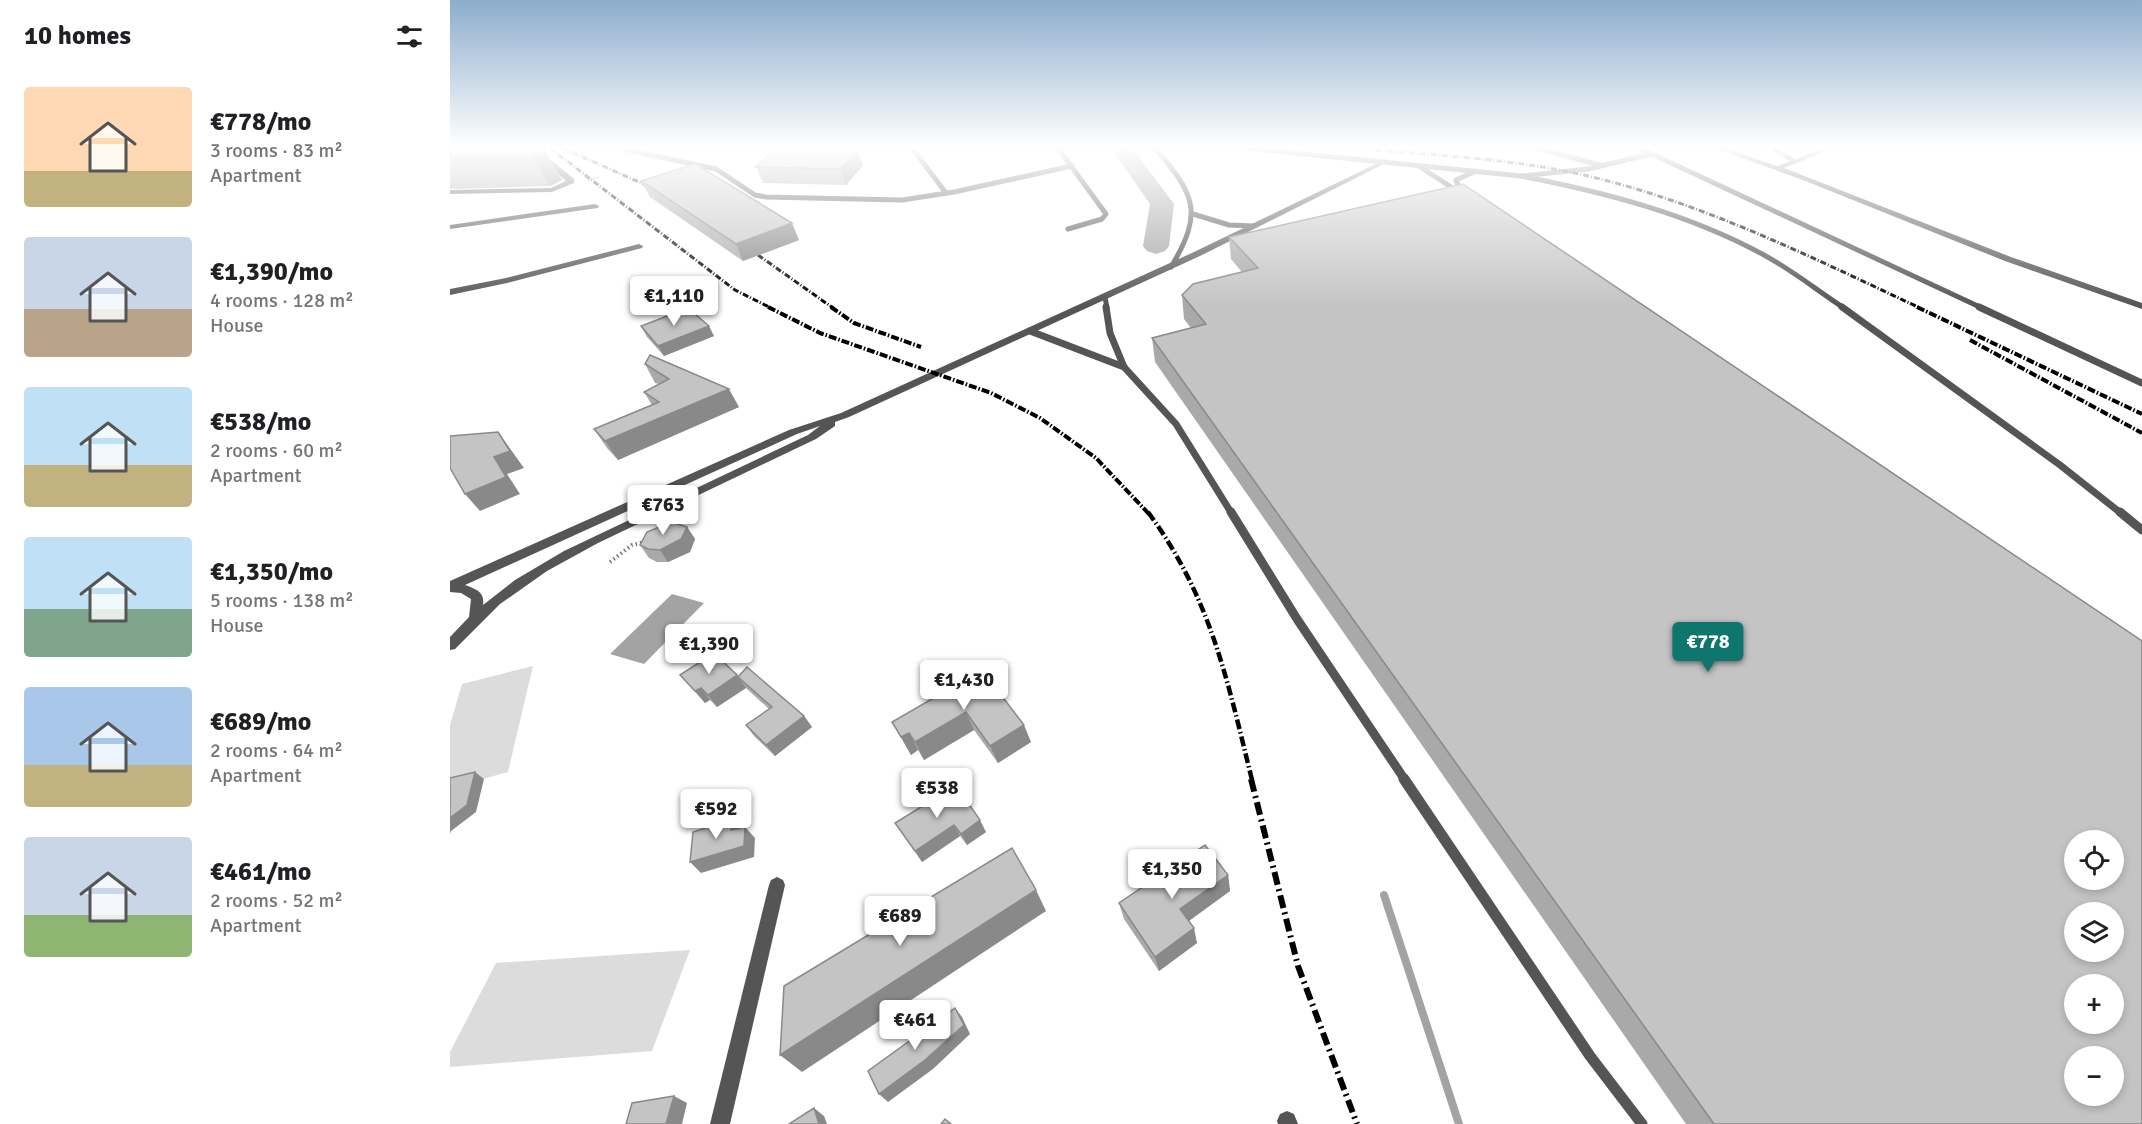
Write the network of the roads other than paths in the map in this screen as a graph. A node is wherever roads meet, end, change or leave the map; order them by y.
1 (1096, 200) edge
2 (1190, 200) edge
3 (1306, 200) edge
4 (1626, 200) edge
5 (1751, 200) edge
6 (1859, 200) edge
7 (595, 206) dead end
8 (1192, 214) junction
9 (1254, 226) junction
10 (450, 227) edge
11 (1068, 229) dead end
12 (639, 246) dead end
13 (1171, 267) junction
14 (450, 292) edge
15 (1105, 297) junction
16 (2142, 306) edge
17 (1030, 330) junction
18 (1124, 367) junction
19 (2142, 383) edge
20 (845, 415) junction
21 (2142, 530) edge
22 (450, 586) edge
23 (475, 617) junction
24 (450, 645) edge
25 (777, 885) dead end
26 (720, 1124) edge
27 (1642, 1124) edge

1 - 11 lane
2 - 8 lane
3 - 9 street
4 - 21 lane
5 - 19 lane
6 - 16 street
7 - 10 street
8 - 9 lane
8 - 13 lane
9 - 13 street
12 - 14 street
13 - 15 street
15 - 17 street
15 - 18 lane
17 - 18 lane
17 - 20 street
18 - 27 lane
20 - 22 street
20 - 23 street
22 - 23 street
23 - 24 street
25 - 26 street

